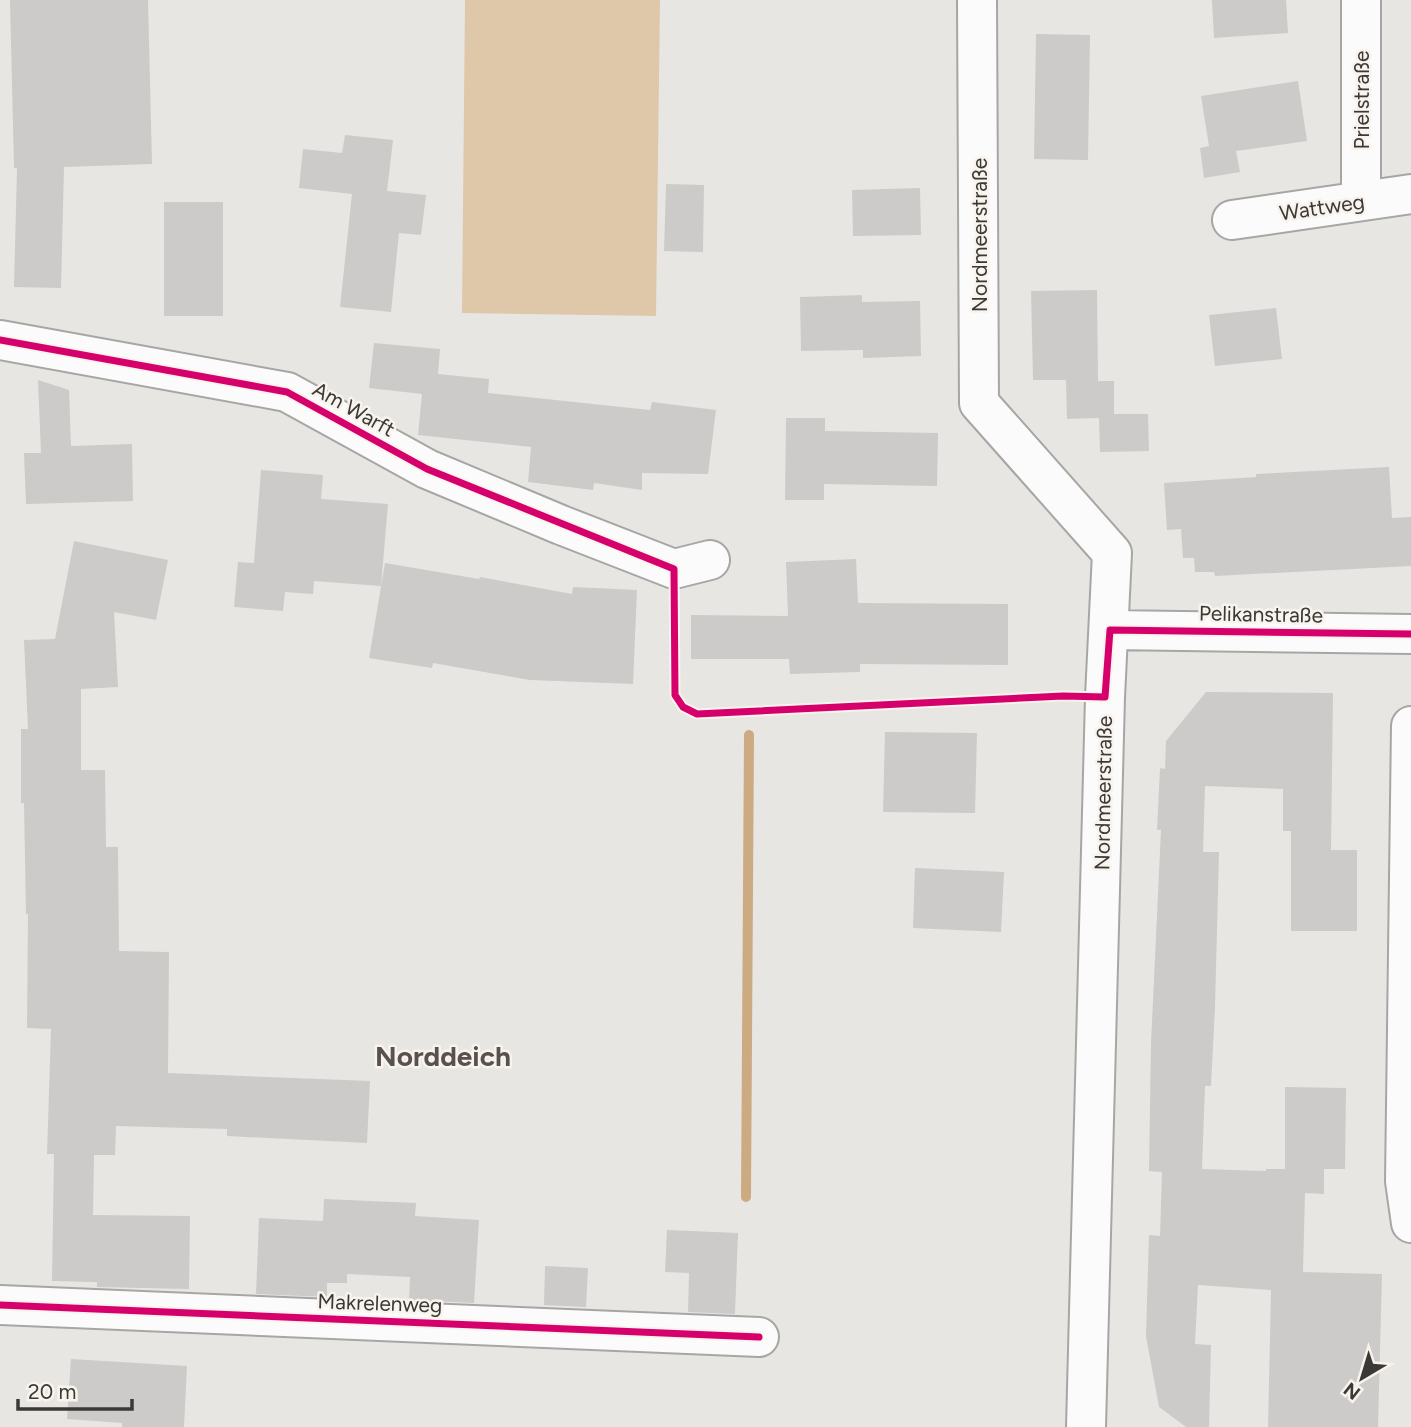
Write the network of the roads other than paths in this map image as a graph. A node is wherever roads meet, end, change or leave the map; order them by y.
1 (977, 0) edge
2 (1361, 0) edge
3 (1411, 194) edge
4 (1361, 201) junction
5 (1232, 220) dead end
6 (0, 340) edge
7 (710, 560) dead end
8 (1110, 629) junction
9 (1411, 634) edge
10 (1411, 726) edge
11 (1411, 1223) edge
12 (0, 1305) edge
13 (760, 1336) dead end
14 (1086, 1427) edge

1 - 8 street, Nordmeerstraße
2 - 4 street, Prielstraße
3 - 4 street, Wattweg
4 - 5 street, Wattweg
6 - 7 street, Am Warft
8 - 9 street, Pelikanstraße
8 - 14 street, Nordmeerstraße
10 - 11 street
12 - 13 street, Makrelenweg

